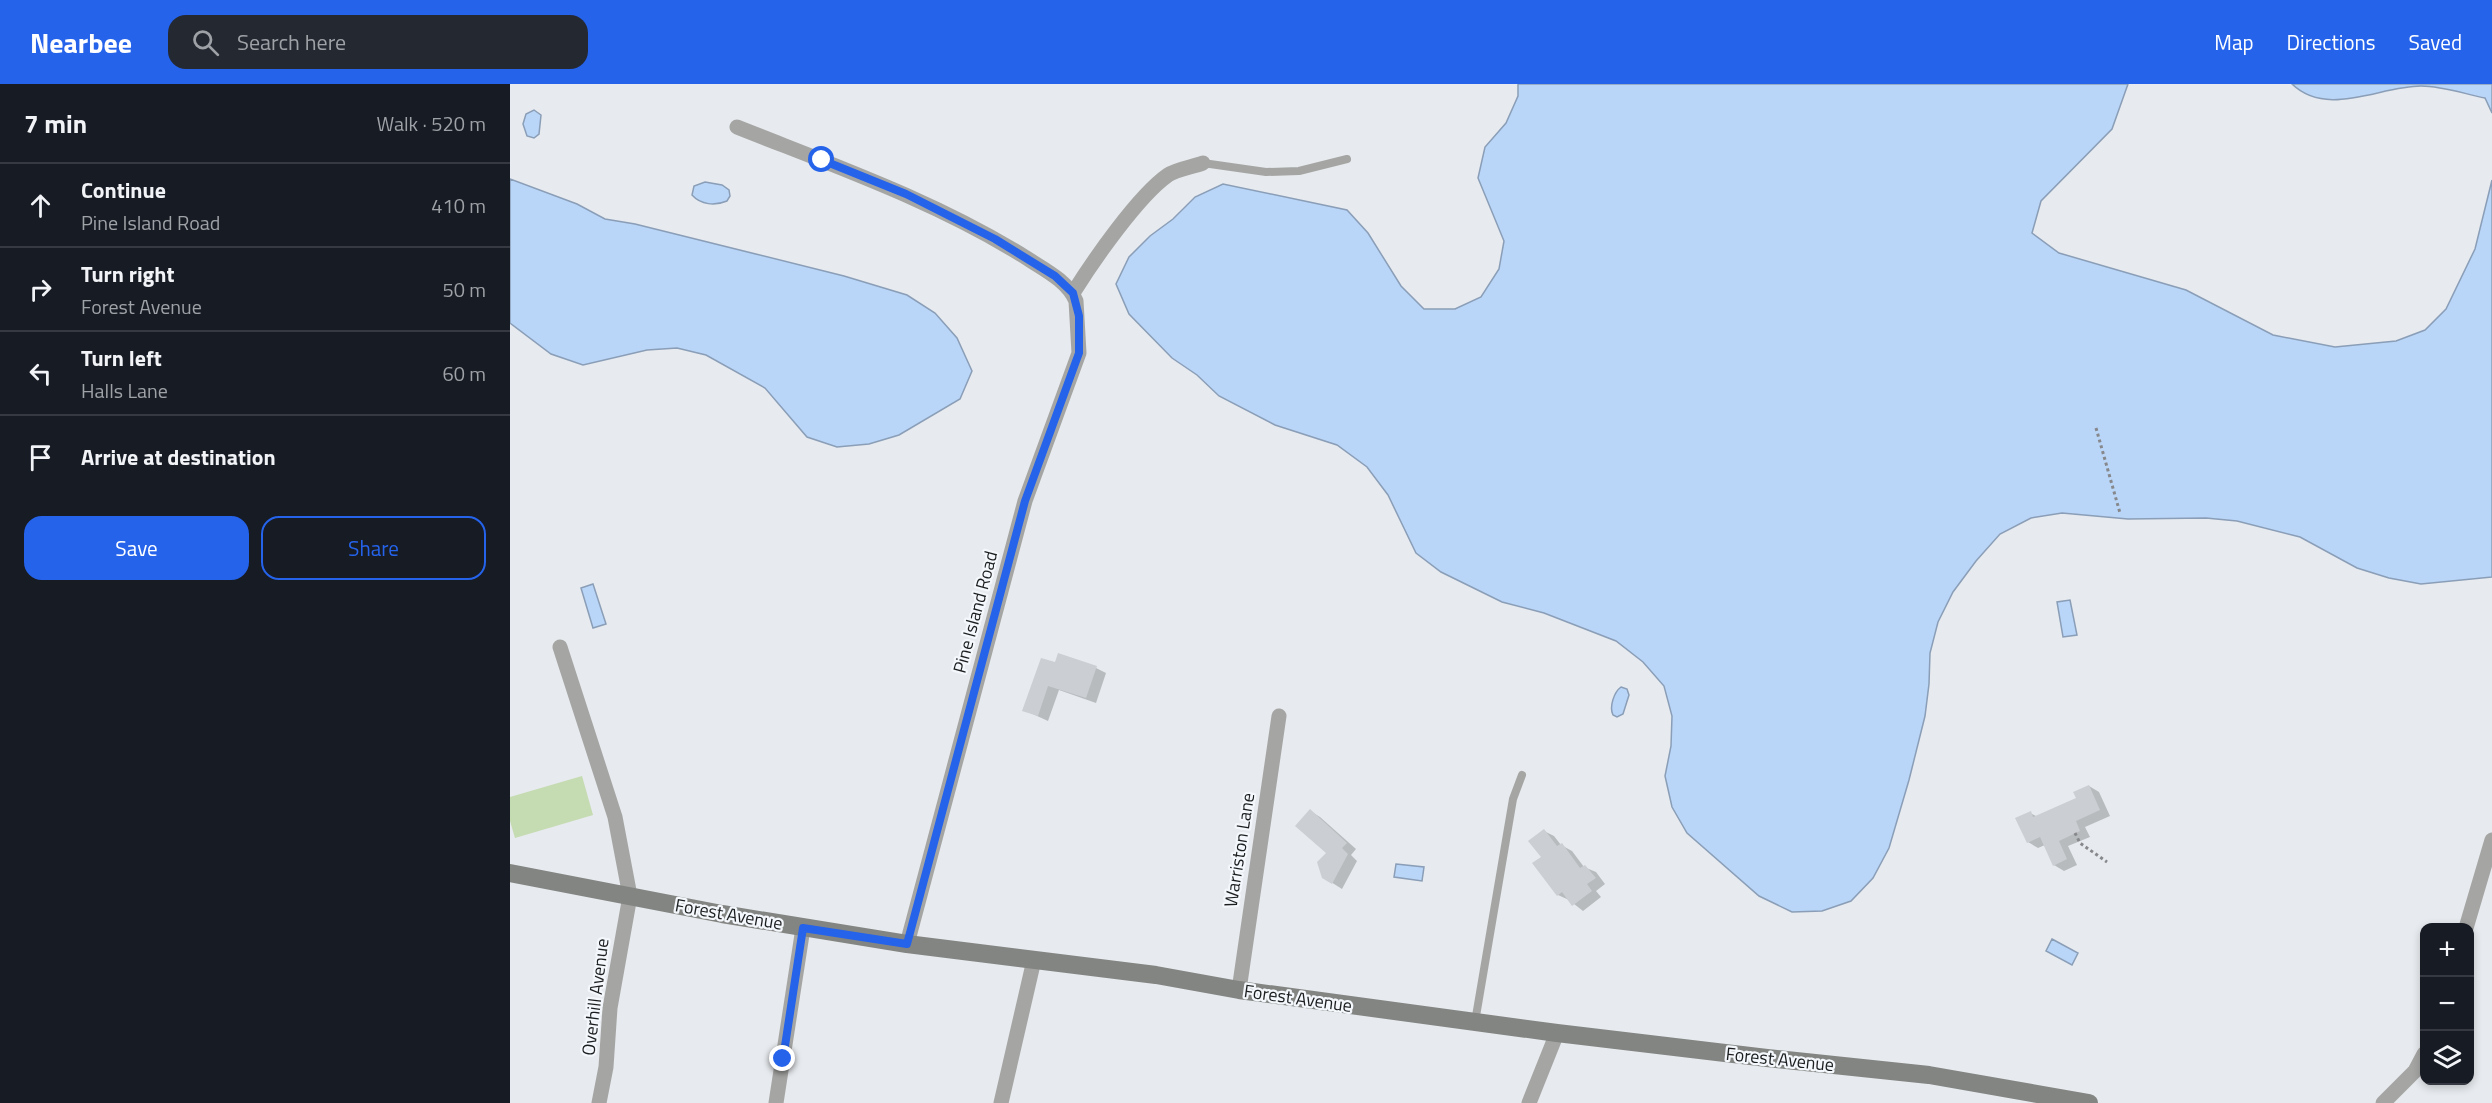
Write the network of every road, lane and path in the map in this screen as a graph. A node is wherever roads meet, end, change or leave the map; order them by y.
1 (737, 126) dead end
2 (1347, 159) dead end
3 (1203, 163) joint
4 (1073, 293) junction
5 (2096, 428) dead end
6 (2120, 513) dead end
7 (560, 647) dead end
8 (1279, 716) dead end
9 (1521, 775) dead end
10 (2075, 833) dead end
11 (2492, 840) edge
12 (2107, 862) dead end
13 (510, 873) edge
14 (630, 896) junction
15 (2467, 923) edge
16 (803, 928) junction
17 (907, 944) junction
18 (1034, 960) junction
19 (1239, 990) junction
20 (1475, 1022) junction
21 (1557, 1033) junction
22 (2420, 1062) edge
23 (599, 1103) edge
24 (776, 1103) edge
25 (1001, 1103) edge
26 (1529, 1103) edge
27 (2090, 1103) edge
28 (2383, 1103) edge

1 - 4 street
2 - 3 lane
3 - 4 street
4 - 17 street, Pine Island Road
5 - 6 path
7 - 14 street
8 - 19 street, Warriston Lane
9 - 20 lane
10 - 12 path
11 - 15 street
13 - 14 street, Forest Avenue
14 - 16 street, Forest Avenue
14 - 23 street, Overhill Avenue
16 - 17 street, Forest Avenue
16 - 24 street
17 - 18 street, Forest Avenue
18 - 19 street, Forest Avenue
18 - 25 street
19 - 20 street, Forest Avenue
20 - 21 street, Forest Avenue
21 - 26 street
21 - 27 street, Forest Avenue
22 - 28 street

